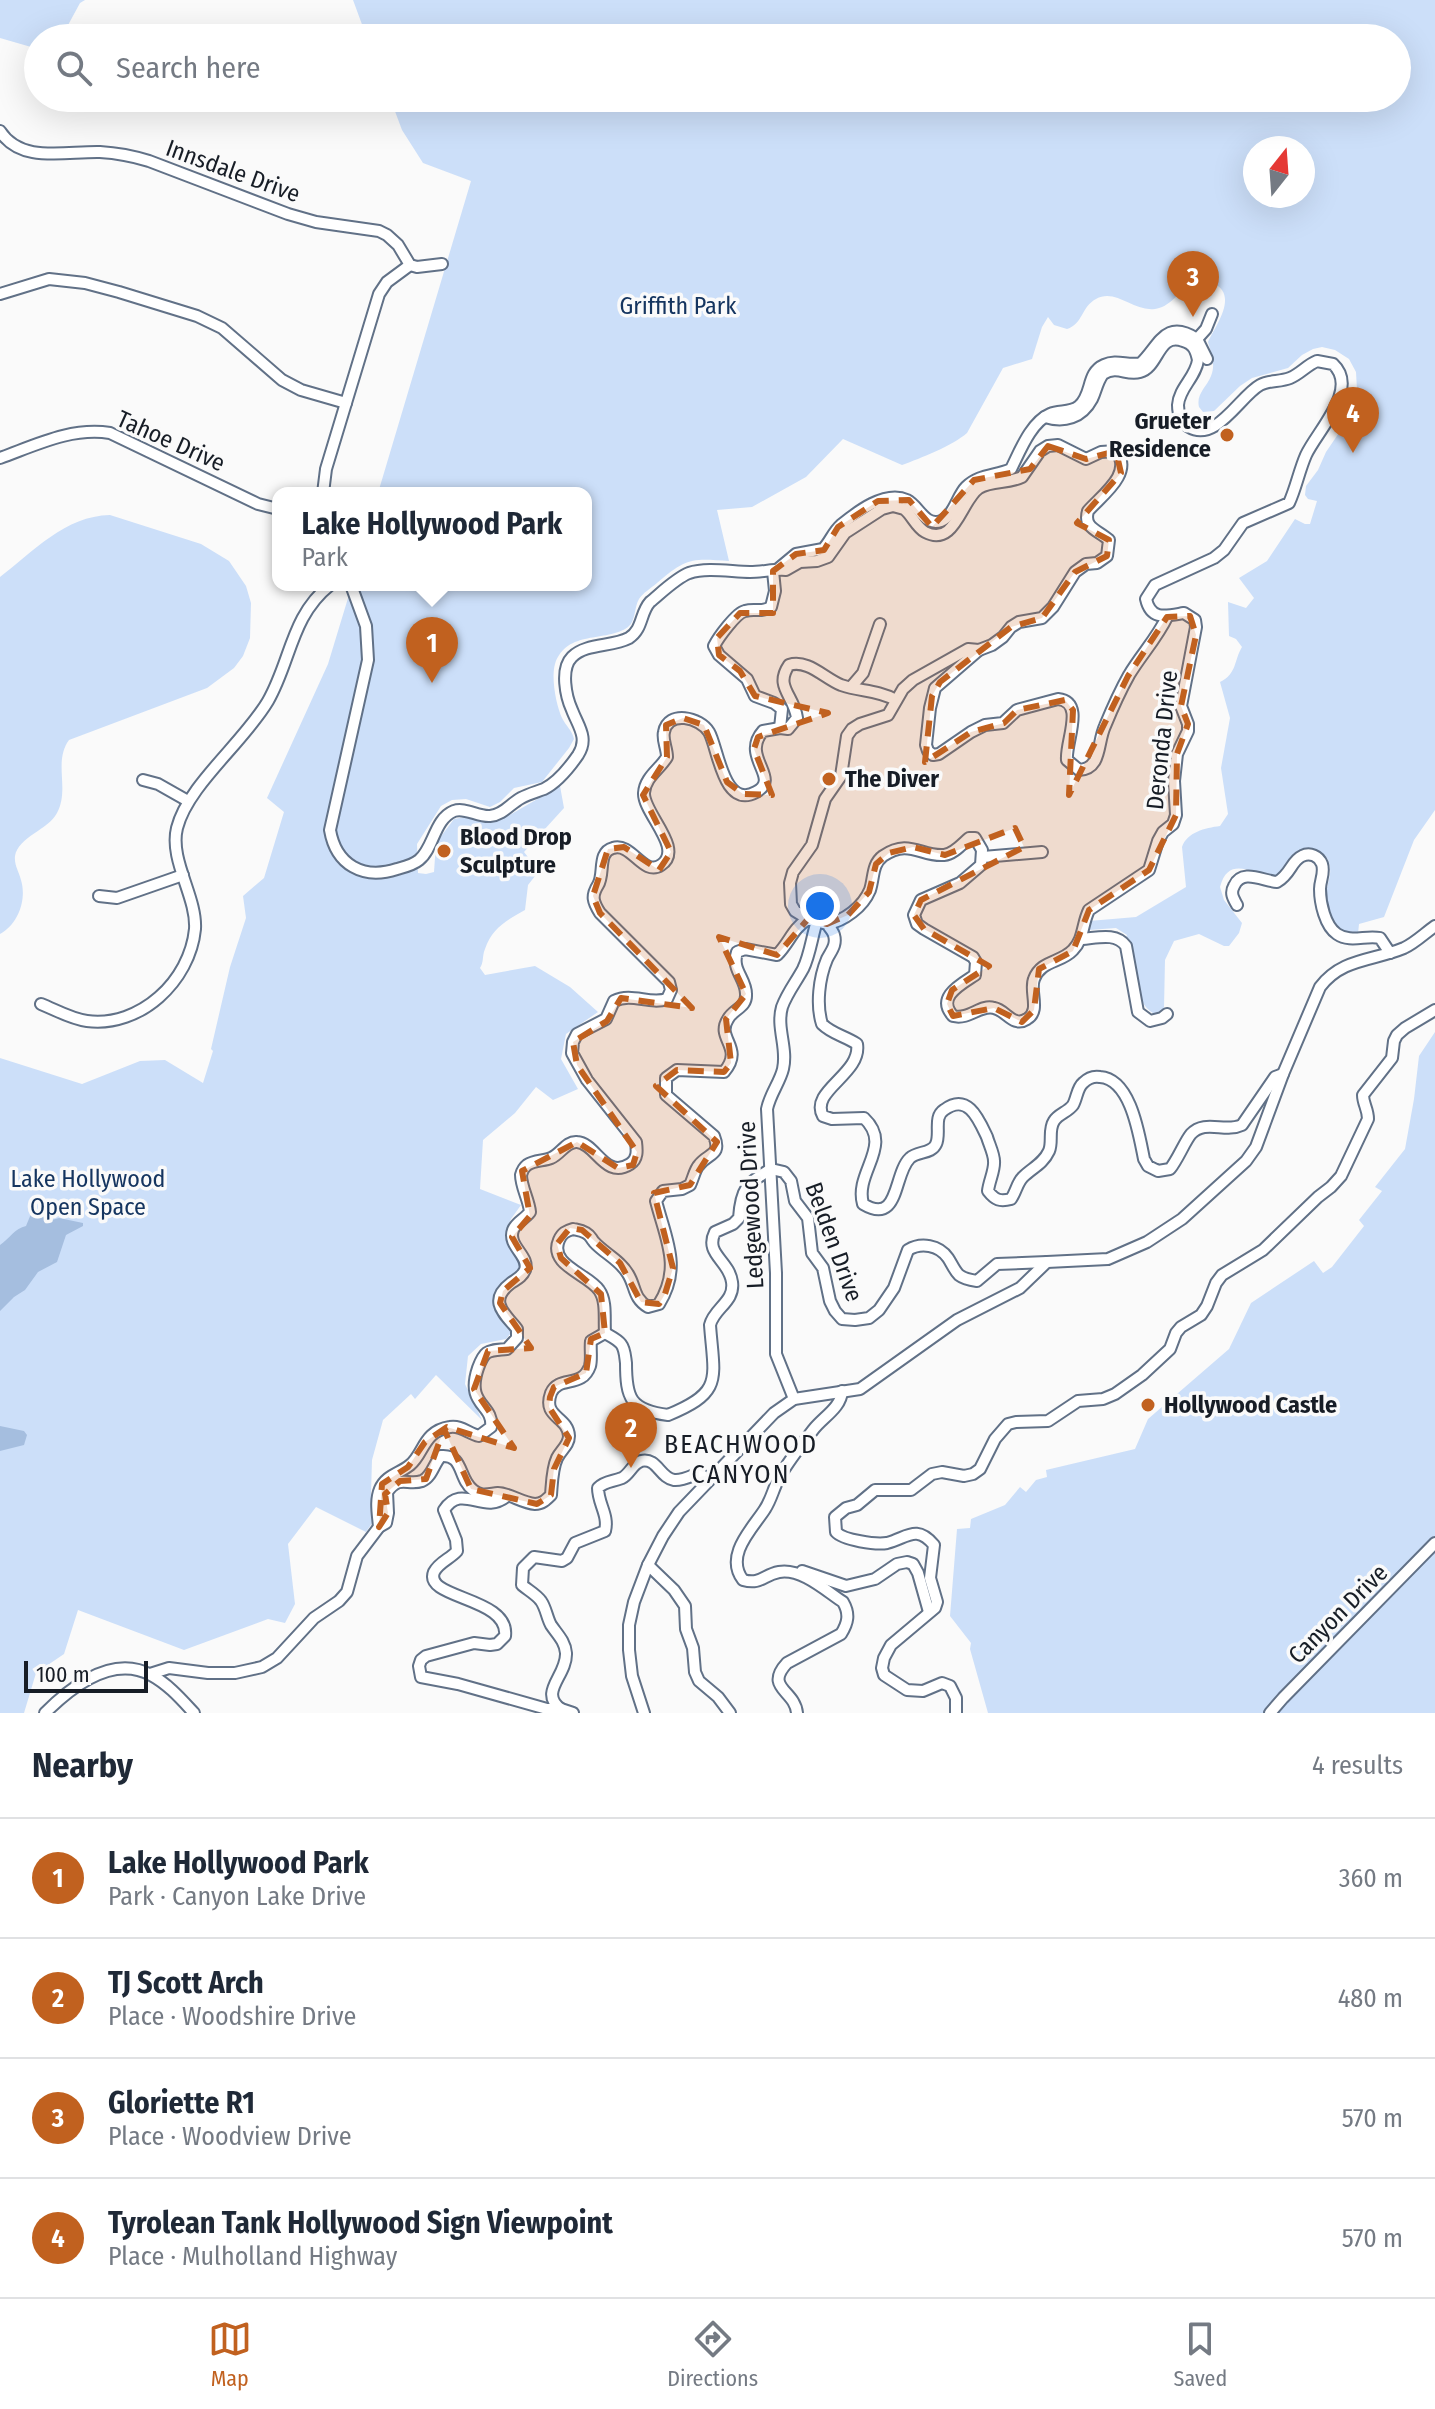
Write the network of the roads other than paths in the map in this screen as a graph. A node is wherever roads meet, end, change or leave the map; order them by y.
1 (0, 131) edge
2 (442, 264) dead end
3 (410, 265) junction
4 (0, 294) edge
5 (1212, 314) dead end
6 (1197, 339) junction
7 (1207, 359) dead end
8 (346, 403) junction
9 (1045, 417) junction
10 (0, 458) edge
11 (1025, 471) junction
12 (1005, 475) junction
13 (324, 487) edge
14 (272, 508) edge
15 (776, 570) junction
16 (323, 591) edge
17 (354, 591) edge
18 (1167, 617) junction
19 (880, 624) dead end
20 (979, 650) junction
21 (851, 687) junction
22 (896, 700) junction
23 (780, 728) junction
24 (143, 780) dead end
25 (188, 801) junction
26 (1042, 852) dead end
27 (983, 857) junction
28 (183, 875) junction
29 (99, 896) dead end
30 (1237, 905) dead end
31 (817, 921) junction
32 (1435, 926) edge
33 (1082, 939) junction
34 (1390, 953) junction
35 (41, 1004) dead end
36 (1435, 1010) edge
37 (1167, 1014) dead end
38 (1283, 1074) junction
39 (771, 1169) junction
40 (1047, 1262) junction
41 (605, 1333) junction
42 (842, 1391) junction
43 (794, 1399) junction
44 (709, 1480) junction
45 (507, 1496) junction
46 (379, 1527) junction
47 (1435, 1543) edge
48 (648, 1565) junction
49 (797, 1573) junction
50 (929, 1612) junction
51 (150, 1674) junction
52 (561, 1709) junction
53 (45, 1713) edge
54 (194, 1713) edge
55 (573, 1713) edge
56 (644, 1713) edge
57 (730, 1713) edge
58 (797, 1713) edge
59 (956, 1713) edge
60 (1270, 1713) edge

1 - 3 street, Innsdale Drive
2 - 3 street
3 - 8 street
4 - 8 street
5 - 6 street
6 - 7 street
6 - 9 street
8 - 13 street
9 - 12 street
9 - 18 street
10 - 14 street, Tahoe Drive
11 - 12 street
11 - 12 street
11 - 20 street
12 - 15 street
15 - 17 street
15 - 23 street
16 - 25 street
18 - 20 street
18 - 33 street, Deronda Drive
19 - 21 street
20 - 22 street
21 - 22 street
21 - 23 street
22 - 31 street
23 - 46 street
24 - 25 street
25 - 28 street
26 - 27 street
27 - 31 street
27 - 33 street
28 - 29 street
28 - 35 street
30 - 34 street
31 - 38 street
31 - 39 street, Ledgewood Drive
31 - 41 street
32 - 34 street
33 - 37 street
34 - 38 street
36 - 50 street
38 - 40 street
39 - 40 street, Belden Drive
39 - 41 street, Belden Drive
39 - 43 street, Ledgewood Drive
40 - 42 street
41 - 45 street
42 - 43 street
42 - 49 street
43 - 44 street
44 - 48 street
44 - 52 street
45 - 46 street
45 - 52 street
46 - 51 street
47 - 60 street, Canyon Drive
48 - 56 street
48 - 57 street
49 - 50 street
49 - 58 street
50 - 59 street
51 - 53 street
51 - 54 street
52 - 55 street

